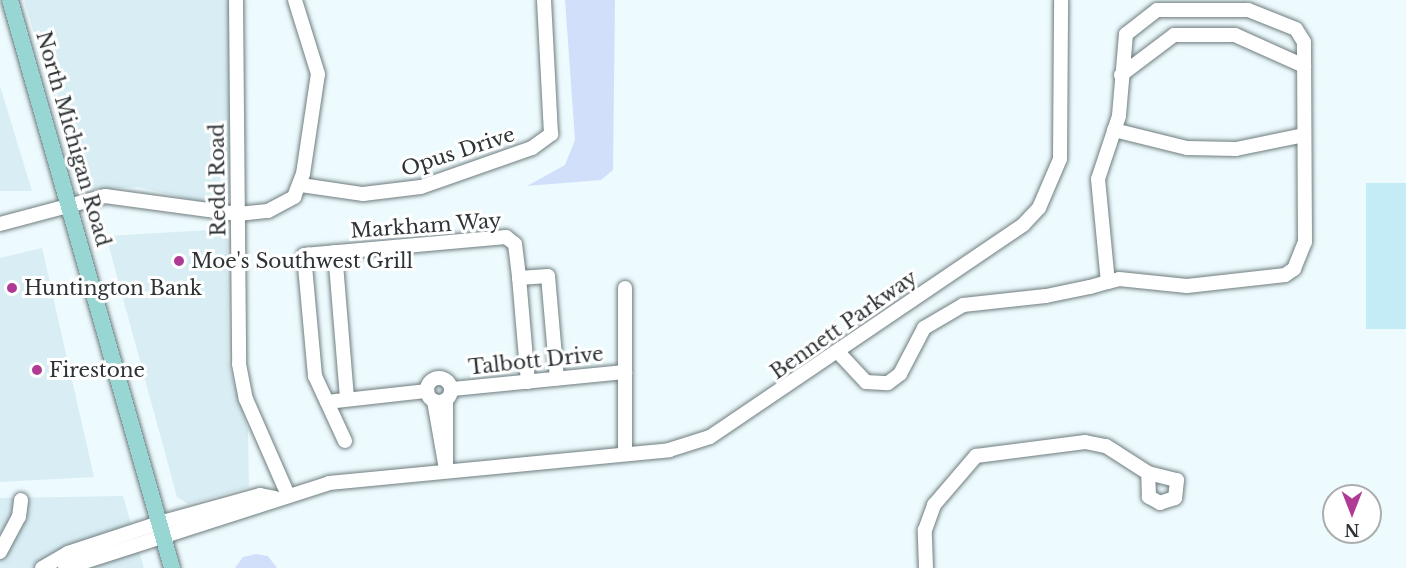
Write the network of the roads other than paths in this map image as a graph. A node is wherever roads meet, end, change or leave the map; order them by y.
1 (10, 0) edge
2 (236, 0) edge
3 (295, 0) edge
4 (544, 0) edge
5 (1061, 0) edge
6 (1304, 66) junction
7 (1121, 75) junction
8 (1114, 130) junction
9 (1304, 135) junction
10 (301, 185) junction
11 (69, 202) junction
12 (238, 214) junction
13 (0, 224) edge
14 (335, 252) junction
15 (519, 278) junction
16 (1108, 282) junction
17 (625, 288) dead end
18 (838, 352) junction
19 (625, 372) junction
20 (557, 379) junction
21 (528, 382) junction
22 (440, 395) junction
23 (348, 397) junction
24 (327, 402) junction
25 (345, 441) dead end
26 (625, 453) junction
27 (446, 469) junction
28 (1148, 473) dead end
29 (282, 496) junction
30 (21, 500) dead end
31 (161, 530) junction
32 (0, 552) edge
33 (42, 568) edge
34 (66, 568) edge
35 (172, 568) edge
36 (926, 568) edge

1 - 11 main road, North Michigan Road
2 - 12 street, Redd Road
3 - 10 street
4 - 10 street, Opus Drive
5 - 18 street, Bennett Parkway
6 - 7 street
6 - 7 street
6 - 9 street
7 - 8 street
8 - 9 street
8 - 16 street
9 - 16 street
10 - 12 street
11 - 12 street
11 - 13 street
11 - 31 main road, North Michigan Road
12 - 29 street, Redd Road
14 - 15 street, Markham Way
14 - 23 street
14 - 24 street, Markham Way
15 - 20 street
15 - 21 street, Markham Way
16 - 18 street
17 - 19 street
18 - 26 street, Bennett Parkway
19 - 20 street, Talbott Drive
19 - 26 street
20 - 21 street, Talbott Drive
21 - 22 street, Talbott Drive
22 - 23 street, Talbott Drive
22 - 27 street
23 - 24 street, Talbott Drive
24 - 25 street
26 - 27 street, Bennett Parkway
27 - 29 street, Bennett Parkway
28 - 36 street
29 - 31 street, Bennett Parkway
30 - 32 street
31 - 33 street
31 - 34 street
31 - 35 main road, North Michigan Road

